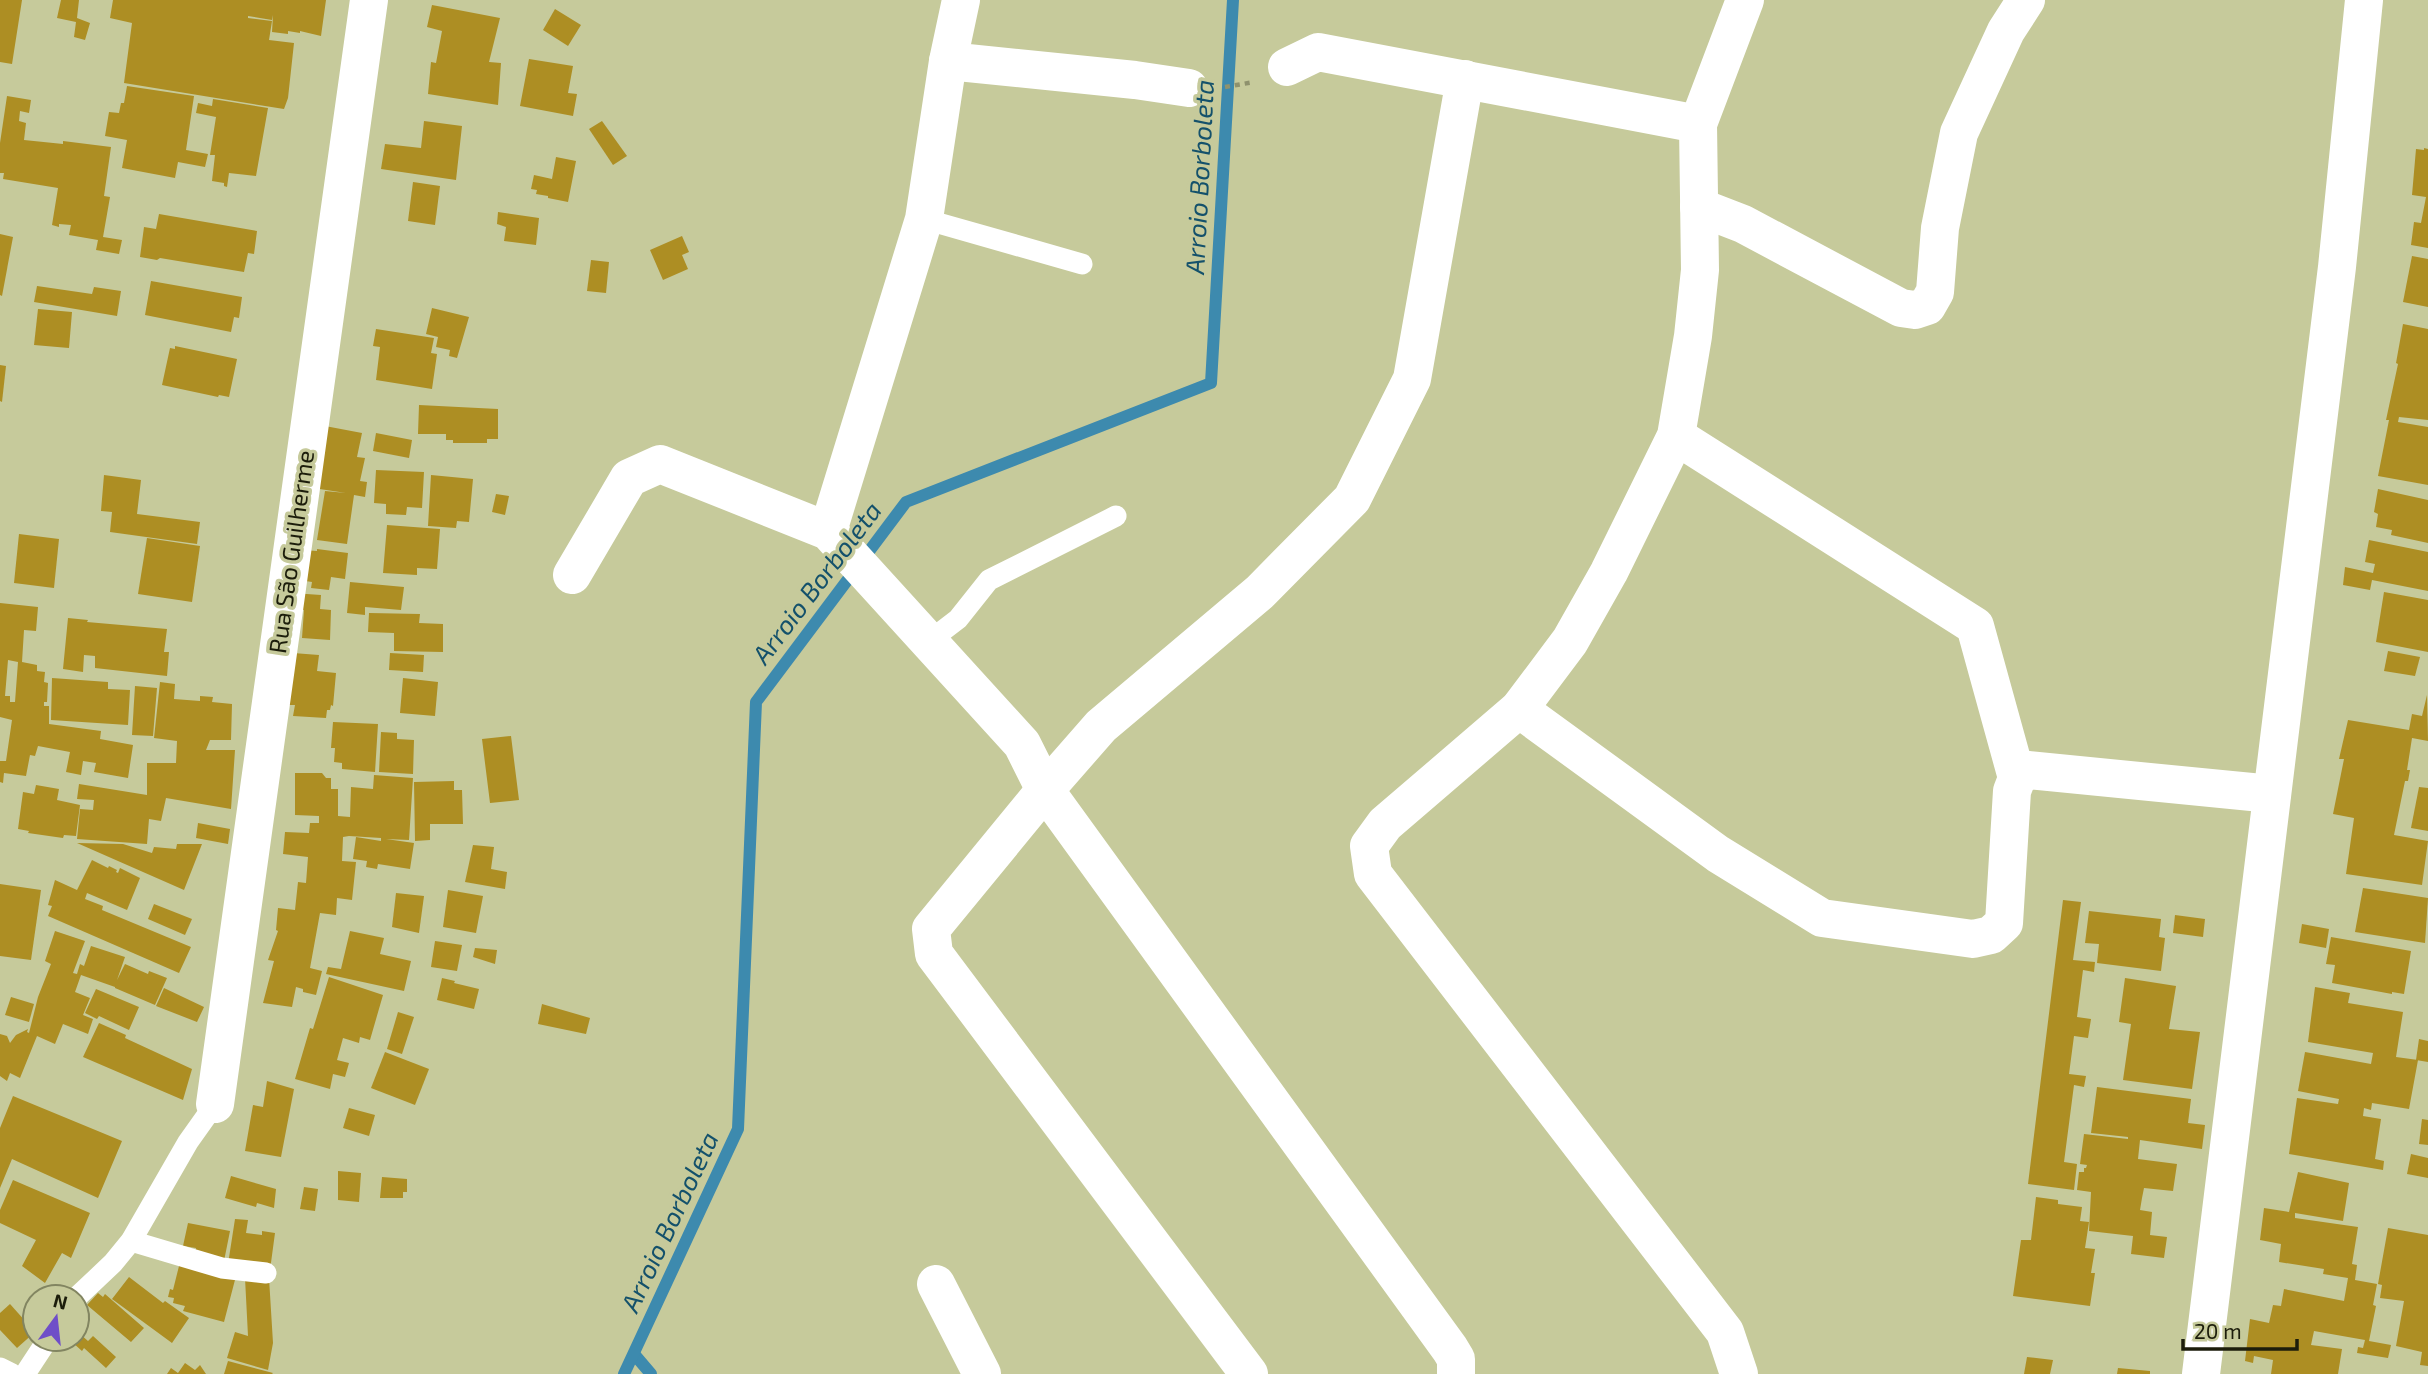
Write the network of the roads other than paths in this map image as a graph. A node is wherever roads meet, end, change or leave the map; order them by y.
1 (369, 0) edge
2 (961, 0) edge
3 (1745, 0) edge
4 (2026, 0) edge
5 (2364, 0) edge
6 (948, 61) junction
7 (1287, 67) road end
8 (1465, 79) junction
9 (1189, 88) road end
10 (1698, 124) junction
11 (1699, 207) junction
12 (924, 219) junction
13 (1082, 264) dead end
14 (1676, 436) junction
15 (1116, 516) dead end
16 (828, 531) junction
17 (572, 575) dead end
18 (928, 642) junction
19 (1519, 709) junction
20 (2017, 778) junction
21 (1045, 790) junction
22 (2272, 794) junction
23 (215, 1104) joint
24 (131, 1241) junction
25 (266, 1273) dead end
26 (91, 1284) edge
27 (936, 1284) dead end
28 (39, 1353) edge
29 (0, 1368) edge
30 (12, 1374) edge
31 (25, 1374) edge
32 (982, 1374) edge
33 (1249, 1374) edge
34 (1456, 1374) edge
35 (1739, 1374) edge
36 (2201, 1374) edge

1 - 23 street, Rua São Guilherme
2 - 6 street
3 - 10 street
4 - 11 street
5 - 22 street
6 - 9 street
6 - 12 street
7 - 8 street
8 - 10 street
8 - 21 street
10 - 11 street
11 - 14 street
12 - 13 lane
12 - 16 street
14 - 19 street
14 - 20 street
15 - 18 lane
16 - 17 street
16 - 18 street
18 - 21 street
19 - 20 street
19 - 35 street
20 - 22 street
21 - 33 street
21 - 34 street
22 - 36 street
23 - 24 lane
24 - 25 lane
24 - 26 lane
27 - 32 street
28 - 31 lane
29 - 30 lane

